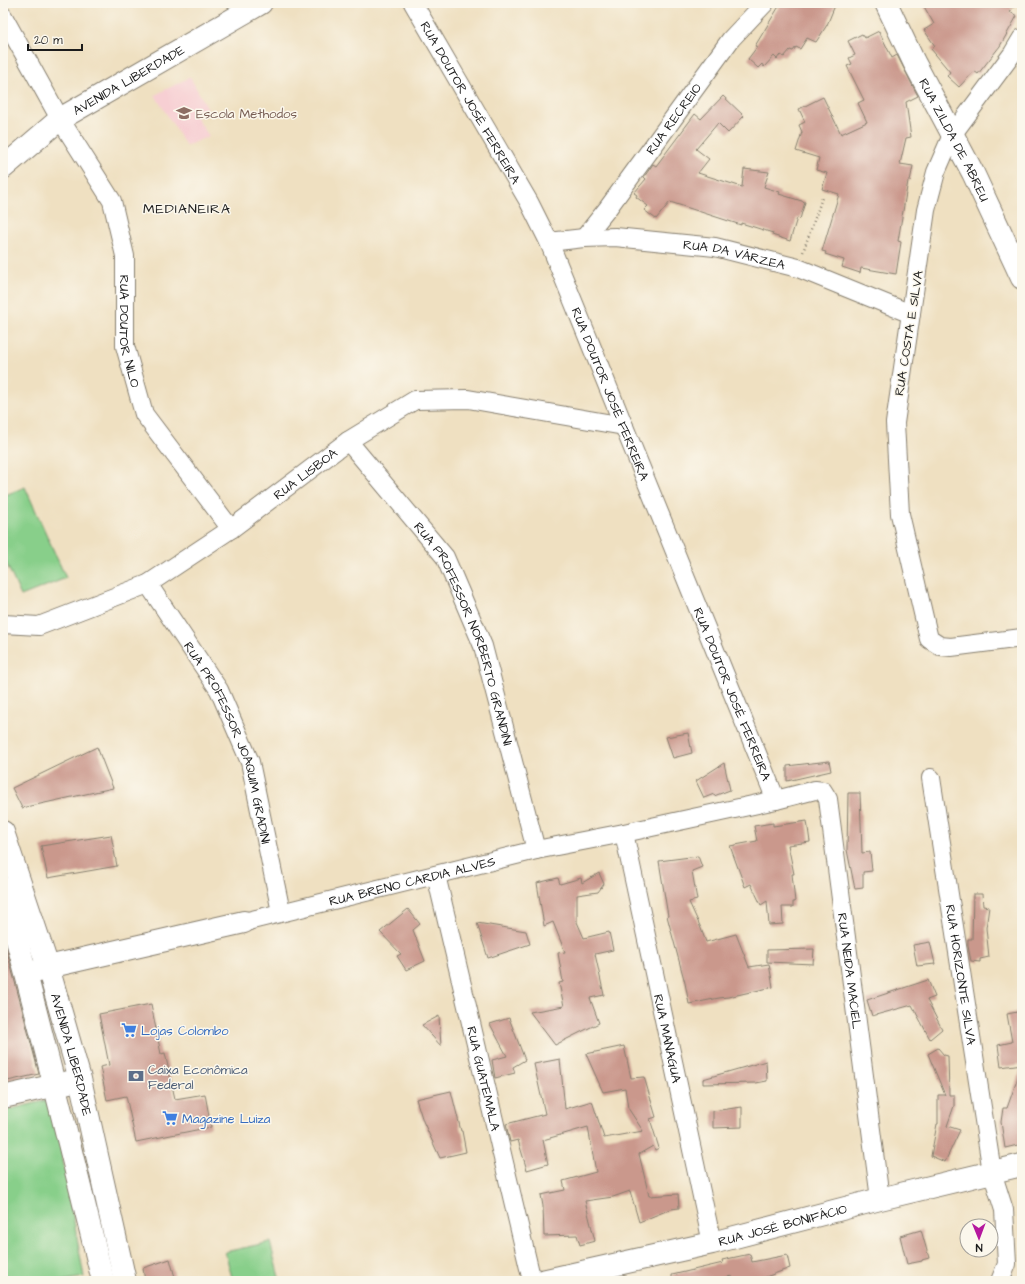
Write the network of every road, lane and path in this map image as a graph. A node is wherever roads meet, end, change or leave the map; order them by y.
1 (261, 3) edge
2 (413, 3) edge
3 (765, 3) edge
4 (886, 3) edge
5 (3, 16) edge
6 (1022, 38) edge
7 (60, 119) junction
8 (952, 135) junction
9 (3, 168) edge
10 (822, 198) dead end
11 (584, 238) junction
12 (549, 242) junction
13 (798, 268) junction
14 (1022, 278) edge
15 (911, 314) junction
16 (624, 426) junction
17 (348, 441) junction
18 (231, 530) junction
19 (148, 584) junction
20 (3, 624) edge
21 (1022, 638) edge
22 (931, 778) dead end
23 (776, 800) junction
24 (3, 832) edge
25 (624, 833) junction
26 (536, 850) junction
27 (436, 875) junction
28 (3, 888) edge
29 (281, 912) junction
30 (244, 922) joint
31 (48, 967) junction
32 (27, 974) junction
33 (80, 1079) junction
34 (55, 1084) junction
35 (3, 1097) edge
36 (1022, 1165) edge
37 (992, 1172) junction
38 (880, 1200) junction
39 (712, 1243) junction
40 (103, 1281) edge
41 (125, 1281) edge
42 (532, 1281) edge
43 (542, 1281) edge
44 (1000, 1281) edge

1 - 7 main road, AVENIDA LIBERDADE
2 - 12 street, RUA DOUTOR JOSÉ FERREIRA
3 - 11 street, RUA RECREIO
4 - 8 main road, RUA ZILDA DE ABREU
5 - 7 street, RUA DOUTOR NILO
6 - 8 street, RUA COSTA E SILVA
7 - 9 main road, AVENIDA LIBERDADE
7 - 18 street, RUA DOUTOR NILO
8 - 14 main road, RUA ZILDA DE ABREU
8 - 15 street, RUA COSTA E SILVA
10 - 13 path
11 - 12 street, RUA DA VÁRZEA
11 - 13 street, RUA DA VÁRZEA
12 - 16 street, RUA DOUTOR JOSÉ FERREIRA
13 - 15 street, RUA DA VÁRZEA
15 - 21 street, RUA COSTA E SILVA
16 - 17 street, RUA LISBOA
16 - 23 street, RUA DOUTOR JOSÉ FERREIRA
17 - 18 street, RUA LISBOA
17 - 26 street, RUA PROFESSOR NORBERTO GRANDINI
18 - 19 street, RUA LISBOA
19 - 20 street, RUA LISBOA
19 - 29 street, RUA PROFESSOR JOAQUIM GRADINI
22 - 37 street, RUA HORIZONTE SILVA
23 - 25 street, RUA BRENO CARDIA ALVES
23 - 38 street, RUA NEIDA MACIEL
24 - 31 main road, AVENIDA LIBERDADE
25 - 26 street, RUA BRENO CARDIA ALVES
25 - 39 street, RUA MANAGUA
26 - 27 street, RUA BRENO CARDIA ALVES
27 - 29 street, RUA BRENO CARDIA ALVES
27 - 42 street, RUA GUATEMALA
28 - 32 main road, AVENIDA LIBERDADE
29 - 30 street, RUA BRENO CARDIA ALVES
30 - 31 main road, RUA BRENO CARDIA ALVES
31 - 32 main road, RUA BRENO CARDIA ALVES
31 - 33 main road, AVENIDA LIBERDADE
32 - 34 main road, AVENIDA LIBERDADE
33 - 34 main road
33 - 41 main road, AVENIDA LIBERDADE
34 - 35 main road
34 - 40 main road, AVENIDA LIBERDADE
36 - 37 main road, RUA JOSÉ BONIFÁCIO
37 - 38 main road, RUA JOSÉ BONIFÁCIO
37 - 44 street, RUA HORIZONTE SILVA
38 - 39 main road, RUA JOSÉ BONIFÁCIO
39 - 43 main road, RUA JOSÉ BONIFÁCIO

